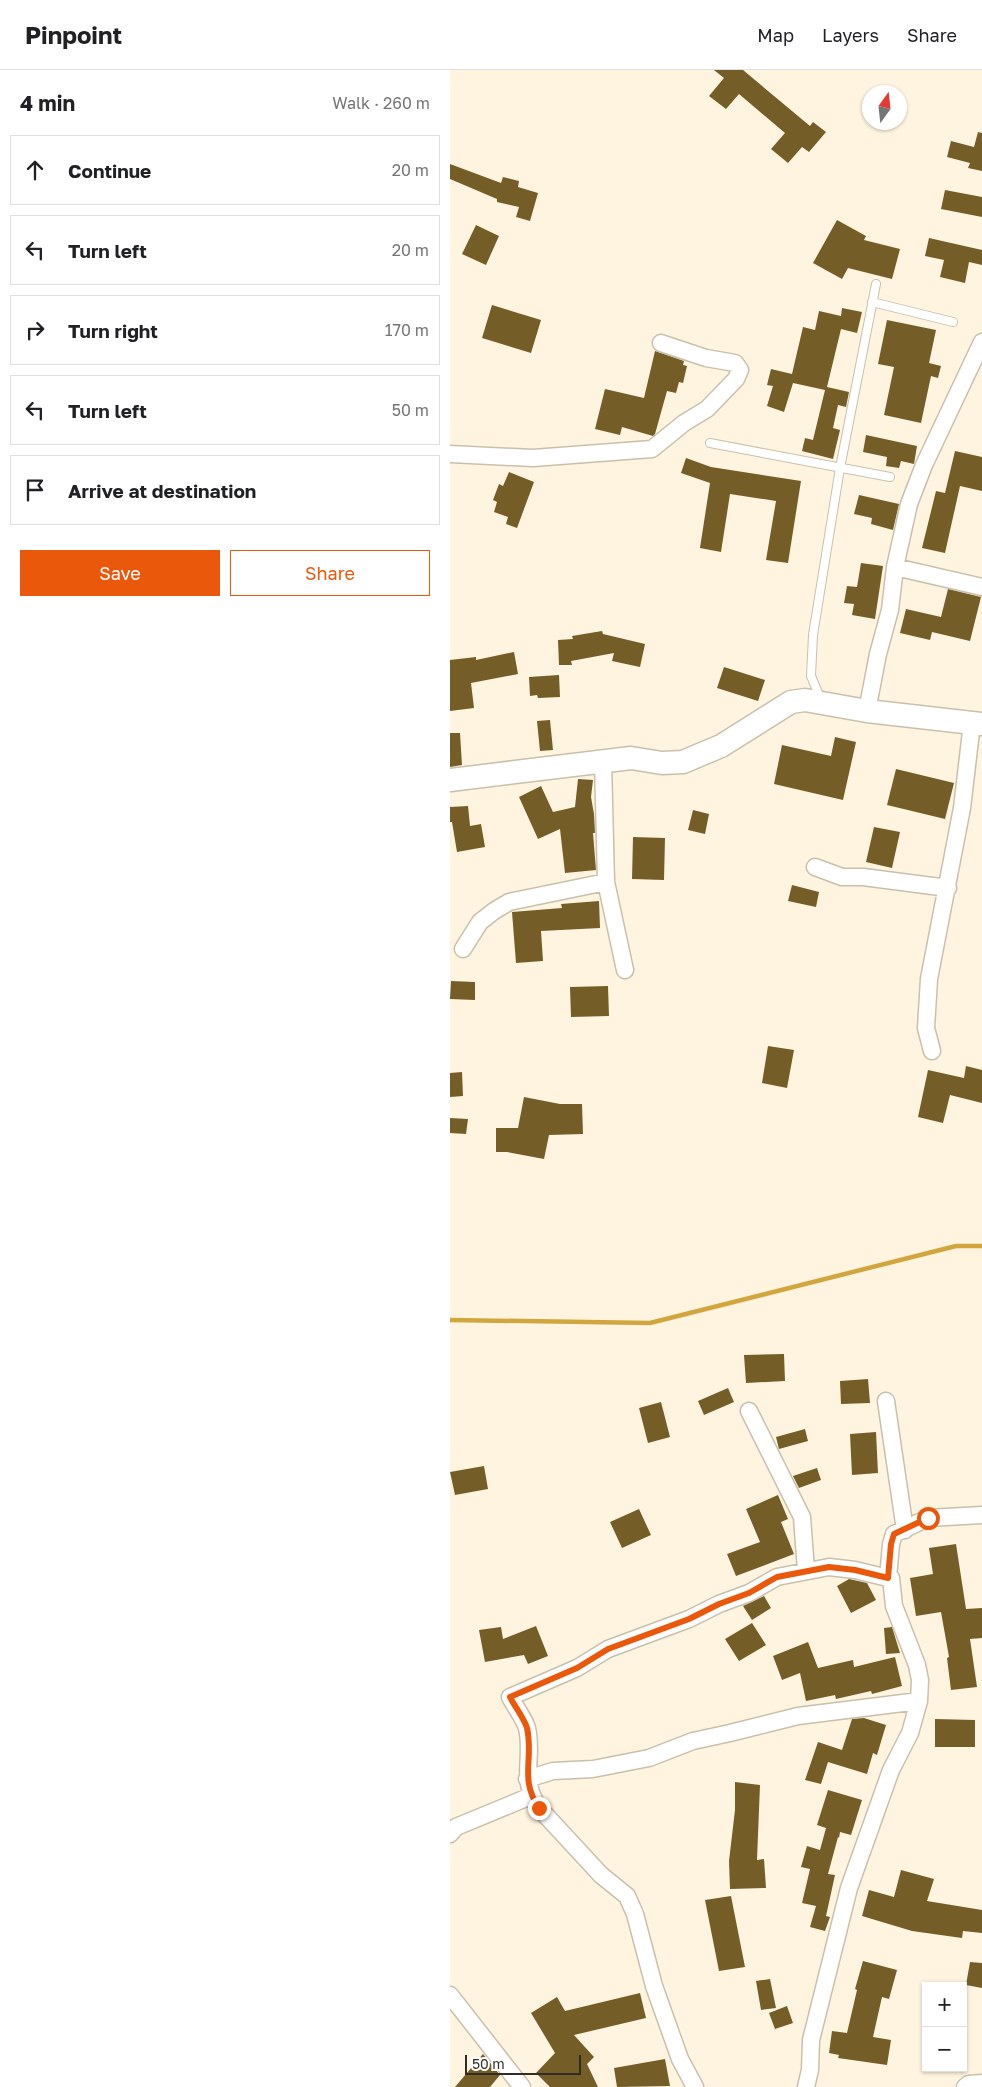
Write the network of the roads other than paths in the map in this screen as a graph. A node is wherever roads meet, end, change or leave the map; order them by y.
1 (876, 284) dead end
2 (872, 302) junction
3 (953, 322) dead end
4 (982, 342) edge
5 (661, 343) dead end
6 (710, 443) dead end
7 (450, 454) edge
8 (840, 468) junction
9 (890, 477) dead end
10 (895, 567) junction
11 (982, 587) edge
12 (822, 702) junction
13 (867, 711) junction
14 (977, 724) edge
15 (603, 762) junction
16 (450, 780) edge
17 (815, 867) dead end
18 (606, 882) junction
19 (948, 888) junction
20 (463, 949) dead end
21 (625, 970) dead end
22 (932, 1051) dead end
23 (886, 1401) dead end
24 (749, 1411) dead end
25 (982, 1515) edge
26 (905, 1530) junction
27 (806, 1571) junction
28 (888, 1578) junction
29 (919, 1701) junction
30 (529, 1787) junction
31 (450, 1834) edge
32 (450, 1995) edge
33 (982, 2084) edge
34 (522, 2087) edge
35 (695, 2087) edge
36 (806, 2087) edge
37 (965, 2087) edge

1 - 2 lane
2 - 3 lane
2 - 8 lane
4 - 10 street
5 - 7 street
6 - 8 lane
8 - 9 lane
8 - 12 lane
10 - 11 street
10 - 13 street
12 - 13 street
12 - 15 street
13 - 14 street
14 - 19 street
15 - 16 street
15 - 18 street
17 - 19 street
18 - 20 street
18 - 21 street
19 - 22 street
23 - 26 street
24 - 27 street
25 - 26 street
26 - 28 street
27 - 28 street
27 - 30 street
28 - 29 street
29 - 30 street
29 - 36 street
30 - 31 street
30 - 35 street
32 - 34 street
33 - 37 street

